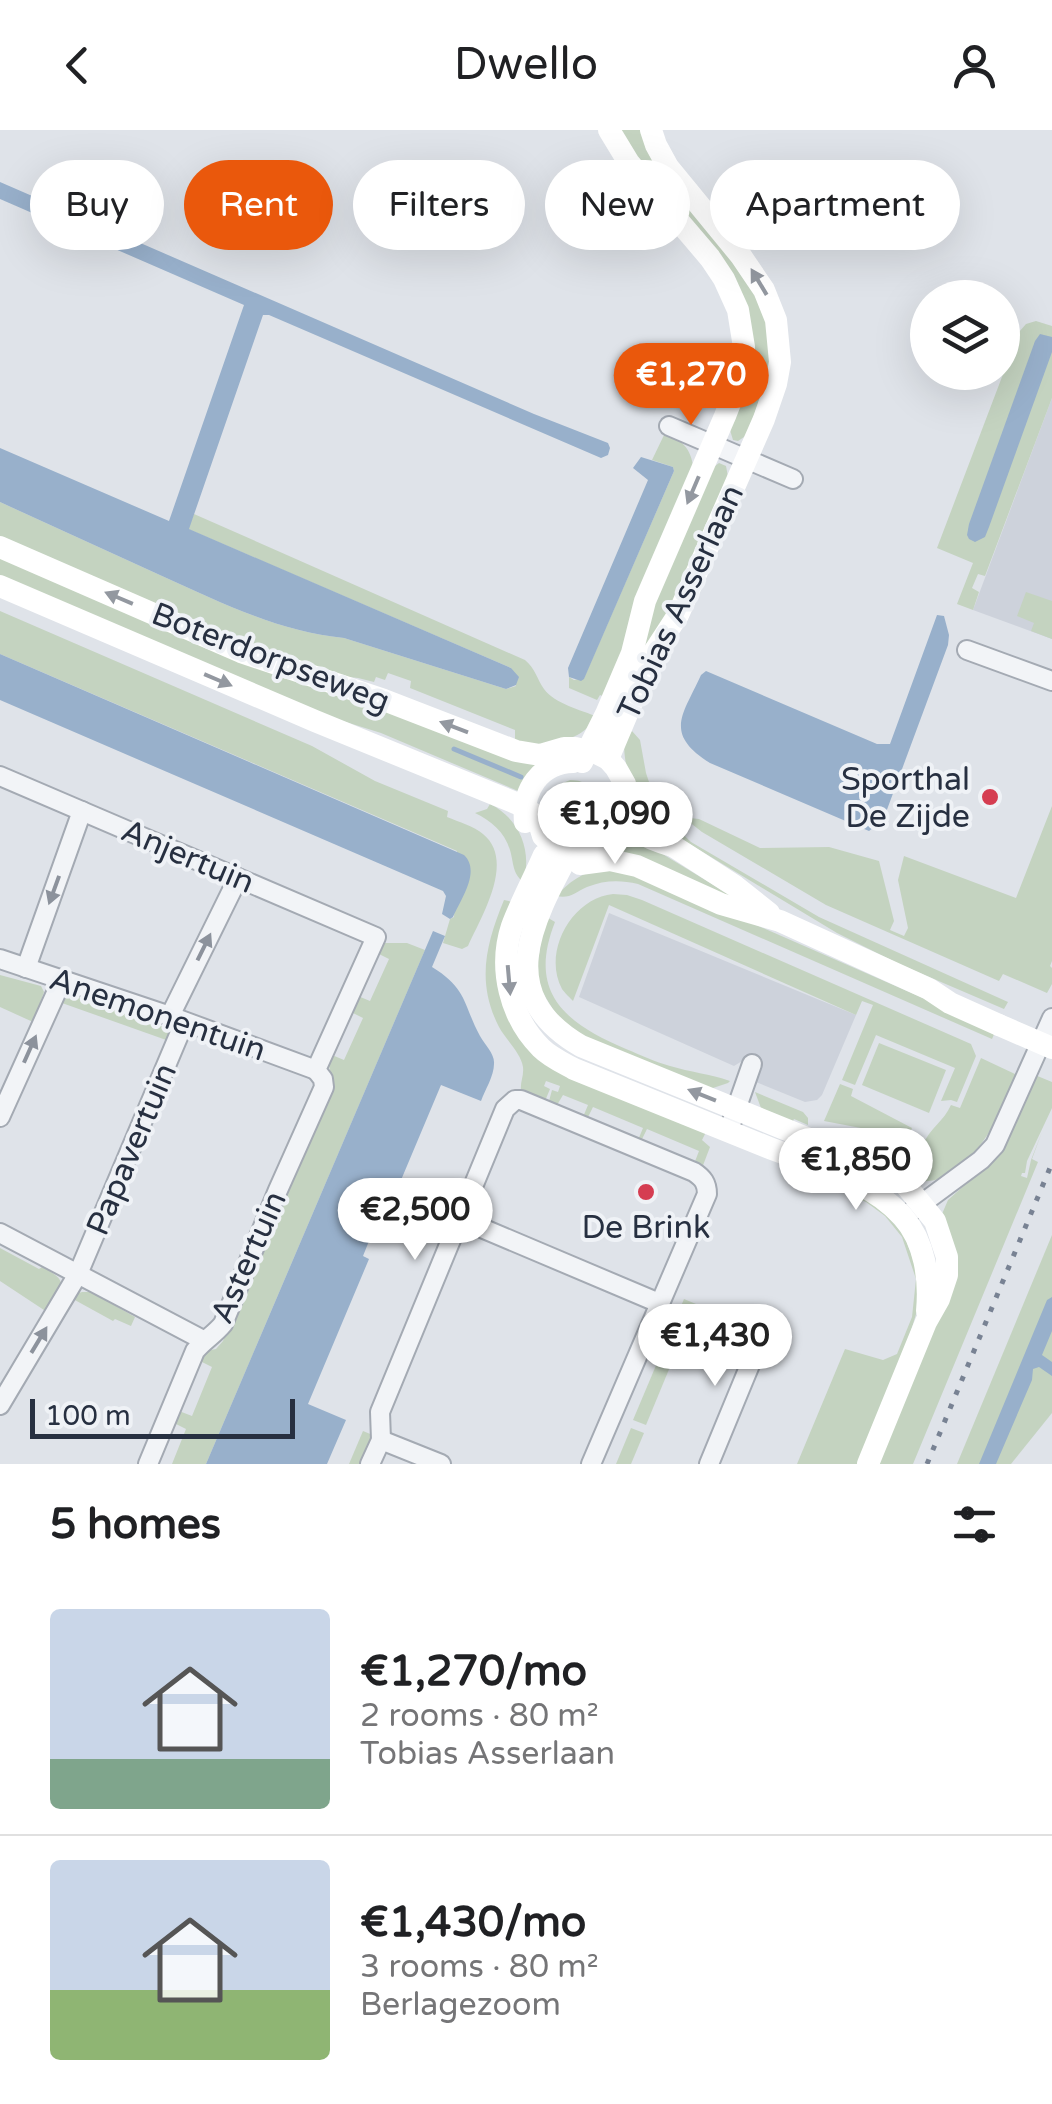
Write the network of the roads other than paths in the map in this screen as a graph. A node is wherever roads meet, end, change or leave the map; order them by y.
1 (609, 130) edge
2 (651, 130) edge
3 (669, 426) dead end
4 (712, 444) junction
5 (746, 459) junction
6 (793, 479) dead end
7 (0, 547) edge
8 (0, 586) edge
9 (968, 650) dead end
10 (1052, 681) edge
11 (592, 757) junction
12 (0, 776) edge
13 (524, 807) junction
14 (82, 811) junction
15 (624, 814) junction
16 (559, 857) junction
17 (238, 878) junction
18 (780, 921) junction
19 (376, 937) joint
20 (0, 959) edge
21 (26, 968) junction
22 (61, 982) junction
23 (1052, 1018) edge
24 (177, 1020) junction
25 (1002, 1020) junction
26 (1052, 1037) edge
27 (1052, 1048) edge
28 (752, 1064) dead end
29 (316, 1070) junction
30 (0, 1117) edge
31 (732, 1120) junction
32 (913, 1211) junction
33 (458, 1218) junction
34 (0, 1233) edge
35 (78, 1274) junction
36 (659, 1303) junction
37 (764, 1331) dead end
38 (204, 1340) junction
39 (0, 1405) edge
40 (381, 1440) junction
41 (148, 1464) edge
42 (370, 1464) edge
43 (441, 1464) edge
44 (591, 1464) edge
45 (709, 1464) edge
46 (868, 1464) edge

1 - 4 main road, Tobias Asserlaan
5 -> 2 main road, Tobias Asserlaan
3 - 4 street
4 - 5 street
4 -> 11 main road, Tobias Asserlaan
5 - 6 street
5 - 11 main road, Tobias Asserlaan
11 -> 7 main road, Boterdorpseweg
8 -> 13 main road, Boterdorpseweg
9 - 10 street
11 - 13 main road
11 - 15 main road
12 - 14 street, Anjertuin
13 - 16 main road
14 - 17 street, Anjertuin
14 -> 21 street
15 - 16 main road
15 - 18 main road
16 - 18 main road
16 - 31 main road
17 - 19 street, Anjertuin
24 -> 17 street, Papavertuin
18 - 25 main road
19 - 29 street, Astertuin
20 - 21 street, Anemonentuin
21 - 22 street, Anemonentuin
22 - 24 street, Anemonentuin
30 -> 22 street
23 - 32 street
24 - 29 street, Anemonentuin
24 - 35 street, Papavertuin
25 - 26 main road
25 - 27 main road, bridge
28 - 31 street
29 - 38 street, Astertuin
31 - 32 main road
32 - 46 main road
33 - 36 street
33 - 36 street
33 - 40 street
34 - 35 street
35 - 38 street
39 -> 35 street, Papavertuin
36 - 44 street
37 - 45 street
38 - 41 street, Astertuin
40 - 42 street
40 - 43 street

